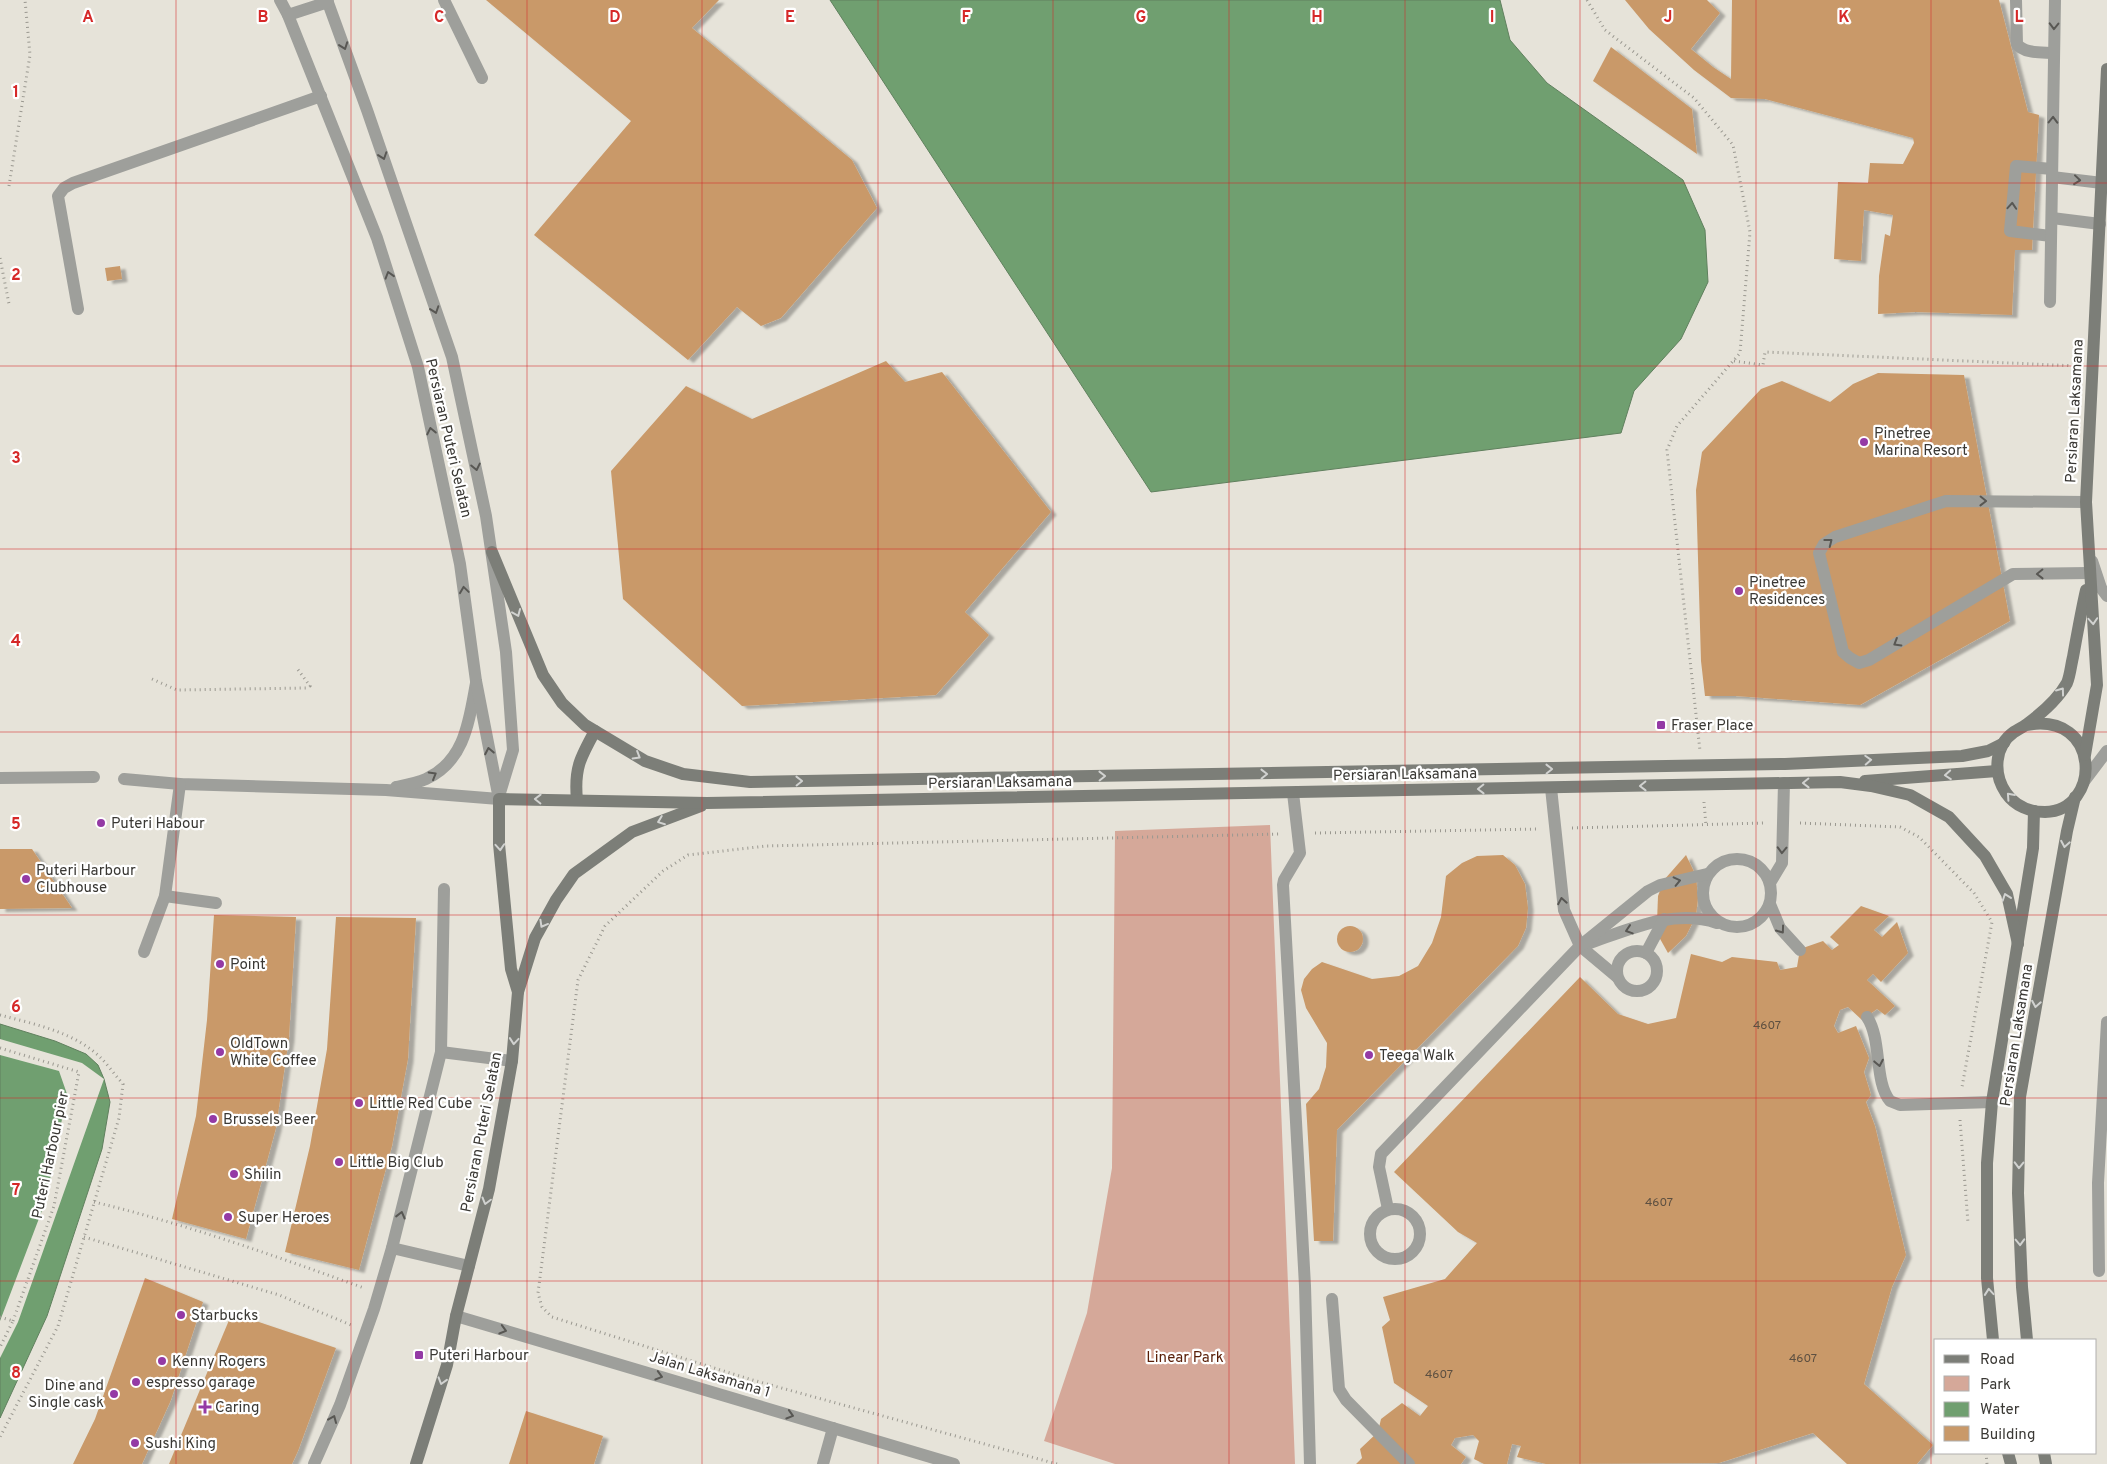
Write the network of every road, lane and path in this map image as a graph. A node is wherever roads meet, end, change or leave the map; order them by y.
1 (25, 0) edge
2 (280, 0) edge
3 (444, 0) edge
4 (1586, 0) edge
5 (2016, 0) edge
6 (2054, 0) edge
7 (329, 1) edge
8 (288, 15) junction
9 (2054, 53) junction
10 (2107, 69) edge
11 (482, 78) dead end
12 (321, 96) junction
13 (2052, 173) junction
14 (2102, 183) junction
15 (9, 186) dead end
16 (2052, 218) junction
17 (2100, 224) junction
18 (2051, 236) junction
19 (0, 258) edge
20 (2050, 302) dead end
21 (9, 304) dead end
22 (78, 308) dead end
23 (1734, 361) junction
24 (2093, 367) junction
25 (2086, 502) junction
26 (2088, 549) junction
27 (492, 552) junction
28 (2089, 573) junction
29 (2107, 596) edge
30 (296, 667) dead end
31 (152, 679) dead end
32 (476, 681) junction
33 (2026, 725) junction
34 (595, 731) junction
35 (2004, 743) junction
36 (2107, 751) edge
37 (2085, 755) junction
38 (1702, 766) junction
39 (1997, 771) junction
40 (94, 777) dead end
41 (0, 778) edge
42 (124, 779) dead end
43 (2085, 780) junction
44 (1840, 782) junction
45 (180, 784) junction
46 (1784, 784) junction
47 (1703, 785) junction
48 (1551, 788) junction
49 (386, 790) junction
50 (1293, 793) junction
51 (2075, 797) junction
52 (498, 799) junction
53 (577, 800) junction
54 (707, 804) junction
55 (2034, 811) junction
56 (1783, 822) junction
57 (1706, 826) junction
58 (1554, 829) junction
59 (1297, 833) junction
60 (1708, 874) junction
61 (1770, 883) junction
62 (444, 889) dead end
63 (165, 896) junction
64 (216, 903) dead end
65 (1770, 904) junction
66 (1664, 919) junction
67 (1727, 926) junction
68 (2018, 944) junction
69 (1580, 946) junction
70 (1800, 950) dead end
71 (144, 952) dead end
72 (1646, 953) junction
73 (1617, 977) junction
74 (518, 992) junction
75 (0, 1015) edge
76 (1867, 1017) dead end
77 (2107, 1022) edge
78 (0, 1048) edge
79 (441, 1052) junction
80 (512, 1062) junction
81 (1992, 1102) junction
82 (1958, 1103) junction
83 (94, 1202) junction
84 (1388, 1209) junction
85 (84, 1236) junction
86 (392, 1248) junction
87 (469, 1266) junction
88 (2099, 1271) dead end
89 (378, 1293) junction
90 (1332, 1299) dead end
91 (456, 1316) junction
92 (0, 1317) edge
93 (13, 1321) junction
94 (366, 1331) junction
95 (1993, 1339) edge
96 (2027, 1339) edge
97 (0, 1347) edge
98 (833, 1428) junction
99 (0, 1437) edge
100 (314, 1464) edge
101 (416, 1464) edge
102 (823, 1464) edge
103 (954, 1464) edge
104 (1057, 1464) edge
105 (1310, 1464) edge
106 (1409, 1464) edge

1 - 15 path
2 - 8 street, Persiaran Puteri Selatan
3 - 11 street
4 - 23 path
5 - 9 street
6 -> 9 street
7 - 8 street
7 -> 27 street, Persiaran Puteri Selatan
8 - 12 street, Persiaran Puteri Selatan
13 -> 9 street
10 - 14 street, Persiaran Laksamana
12 - 22 street
32 -> 12 street, Persiaran Puteri Selatan
13 -> 14 street
13 - 16 street
18 -> 13 street
14 - 17 street, Persiaran Laksamana
16 - 17 street
16 - 18 street
17 - 24 street, Persiaran Laksamana
18 - 20 street
19 - 21 path
23 - 24 path
23 - 38 path
24 - 25 street, Persiaran Laksamana
25 - 26 street, Persiaran Laksamana
28 -> 25 street
26 - 28 street, Persiaran Laksamana
26 - 29 street
27 -> 34 street
27 - 52 street, Persiaran Puteri Selatan
33 -> 28 street
28 -> 37 street, Persiaran Laksamana
30 - 31 path
49 -> 32 street
52 -> 32 street, Persiaran Puteri Selatan
33 - 35 street
33 - 37 street
34 -> 38 street
34 - 53 street
38 -> 35 street
35 - 39 street
36 - 43 street
37 - 43 street
39 -> 44 street
55 -> 39 street
40 - 41 street
42 - 45 street
43 - 51 street
44 -> 46 street, Persiaran Laksamana
68 -> 44 street, Persiaran Laksamana
45 - 49 street
45 - 63 street
46 - 47 street, Persiaran Laksamana
46 - 56 street
47 -> 48 street, Persiaran Laksamana
47 - 57 path
48 -> 50 street, Persiaran Laksamana
48 - 58 street
49 - 52 street
50 - 54 street, Persiaran Laksamana
50 - 59 street
51 - 55 street
51 -> 96 street, Persiaran Laksamana
53 -> 52 street, Persiaran Laksamana
52 -> 74 street, Persiaran Puteri Selatan
53 - 54 street, Persiaran Laksamana
54 -> 74 street
55 - 68 street, Persiaran Laksamana
56 - 57 path
56 -> 61 street
56 - 82 path
57 - 58 path
58 - 59 path
69 -> 58 street
59 - 104 path
59 - 105 street
60 - 61 street
60 - 67 street
69 -> 60 street
61 - 65 street
62 - 79 street
63 - 64 street
63 - 71 street
65 - 67 street
65 -> 70 street
66 - 67 street
66 -> 69 street
66 - 72 street
68 - 81 street, Persiaran Laksamana
69 - 73 street
69 - 84 street
72 - 73 street
72 - 73 street
74 -> 80 street, Persiaran Puteri Selatan
75 - 83 path
76 -> 82 street
77 - 88 street
78 - 93 path, Puteri Harbour pier
79 - 80 street
86 -> 79 street
80 -> 87 street, Persiaran Puteri Selatan
81 - 82 street
95 -> 81 street, Persiaran Laksamana
83 - 85 path
83 - 89 path
84 - 84 street
85 - 94 path
85 - 99 path
86 - 87 street
86 - 89 street
87 - 91 street, Persiaran Puteri Selatan
89 - 94 street
90 - 106 street
91 -> 98 street, Jalan Laksamana 1
91 -> 101 street, Persiaran Puteri Selatan
92 - 93 path
93 - 97 path
100 -> 94 street
98 - 102 street
98 - 103 street, Jalan Laksamana 1

